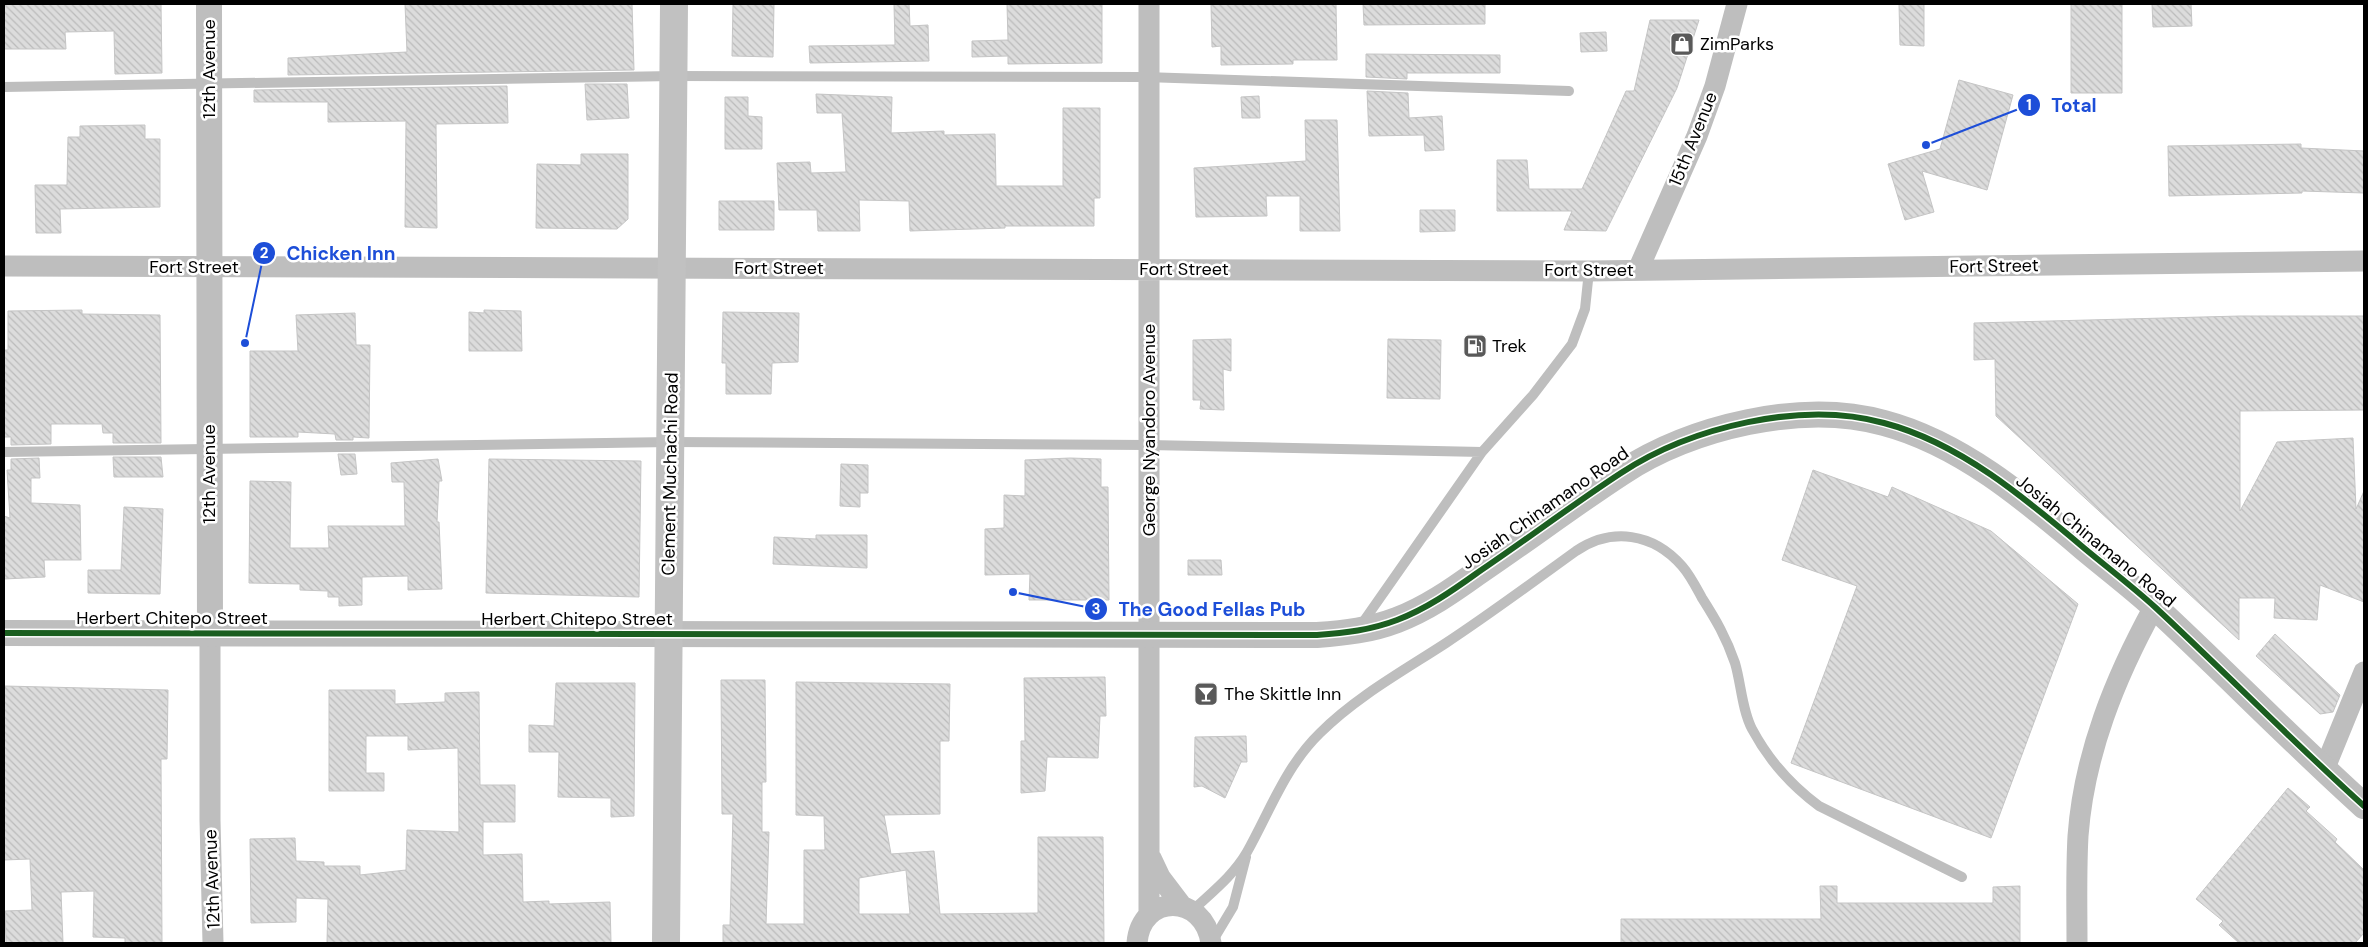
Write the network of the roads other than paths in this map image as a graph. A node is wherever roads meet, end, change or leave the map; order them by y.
1 (209, 4) edge
2 (674, 4) edge
3 (1149, 4) edge
4 (1737, 4) edge
5 (674, 76) junction
6 (1149, 77) junction
7 (209, 84) junction
8 (4, 87) edge
9 (1569, 91) dead end
10 (2364, 261) edge
11 (4, 266) edge
12 (209, 266) junction
13 (672, 268) junction
14 (1149, 269) junction
15 (1638, 270) junction
16 (1590, 271) junction
17 (670, 442) junction
18 (1149, 445) junction
19 (210, 449) junction
20 (4, 452) edge
21 (1482, 452) junction
22 (2154, 607) junction
23 (1356, 632) junction
24 (4, 633) edge
25 (210, 633) junction
26 (669, 634) junction
27 (1149, 635) junction
28 (2364, 672) edge
29 (2324, 770) junction
30 (2364, 806) edge
31 (1246, 854) junction
32 (1150, 855) junction
33 (1962, 877) dead end
34 (1188, 908) junction
35 (1149, 915) junction
36 (213, 943) edge
37 (666, 943) edge
38 (1137, 943) edge
39 (1211, 943) edge
40 (2077, 943) edge

1 - 7 street, 12th Avenue
2 - 5 main road, Clement Muchachi Road
3 - 6 street, George Nyandoro Avenue
4 - 15 street, 15th Avenue
5 - 6 lane
5 - 7 lane
5 - 13 main road, Clement Muchachi Road
6 - 9 lane
6 - 14 street, George Nyandoro Avenue
7 - 8 lane
7 - 12 street, 12th Avenue
10 - 15 street, Fort Street
11 - 12 street, Fort Street
12 - 13 street, Fort Street
12 - 19 street, 12th Avenue
13 - 14 street, Fort Street
13 - 17 main road, Clement Muchachi Road
14 - 16 street, Fort Street
14 - 18 street, George Nyandoro Avenue
15 - 16 street, Fort Street
16 - 21 lane
17 - 18 lane
17 - 19 lane
17 - 26 main road, Clement Muchachi Road
18 - 21 lane
18 - 27 street, George Nyandoro Avenue
19 - 20 lane
19 - 25 street, 12th Avenue
21 - 23 lane
22 - 23 street, Josiah Chinamano Road
22 - 29 street, Josiah Chinamano Road
22 - 40 street
23 - 27 street, Josiah Chinamano Road
24 - 25 street, Herbert Chitepo Street
25 - 26 street, Herbert Chitepo Street
25 - 36 street, 12th Avenue
26 - 27 street, Herbert Chitepo Street
26 - 37 main road, Clement Muchachi Road
27 - 32 street, George Nyandoro Avenue
28 - 29 street
29 - 30 street, Josiah Chinamano Road
31 - 33 lane
31 - 34 lane
31 - 39 lane
32 - 34 street, George Nyandoro Avenue
32 - 35 street, George Nyandoro Avenue
34 - 35 street
34 - 39 street, George Nyandoro Avenue
35 - 38 street

